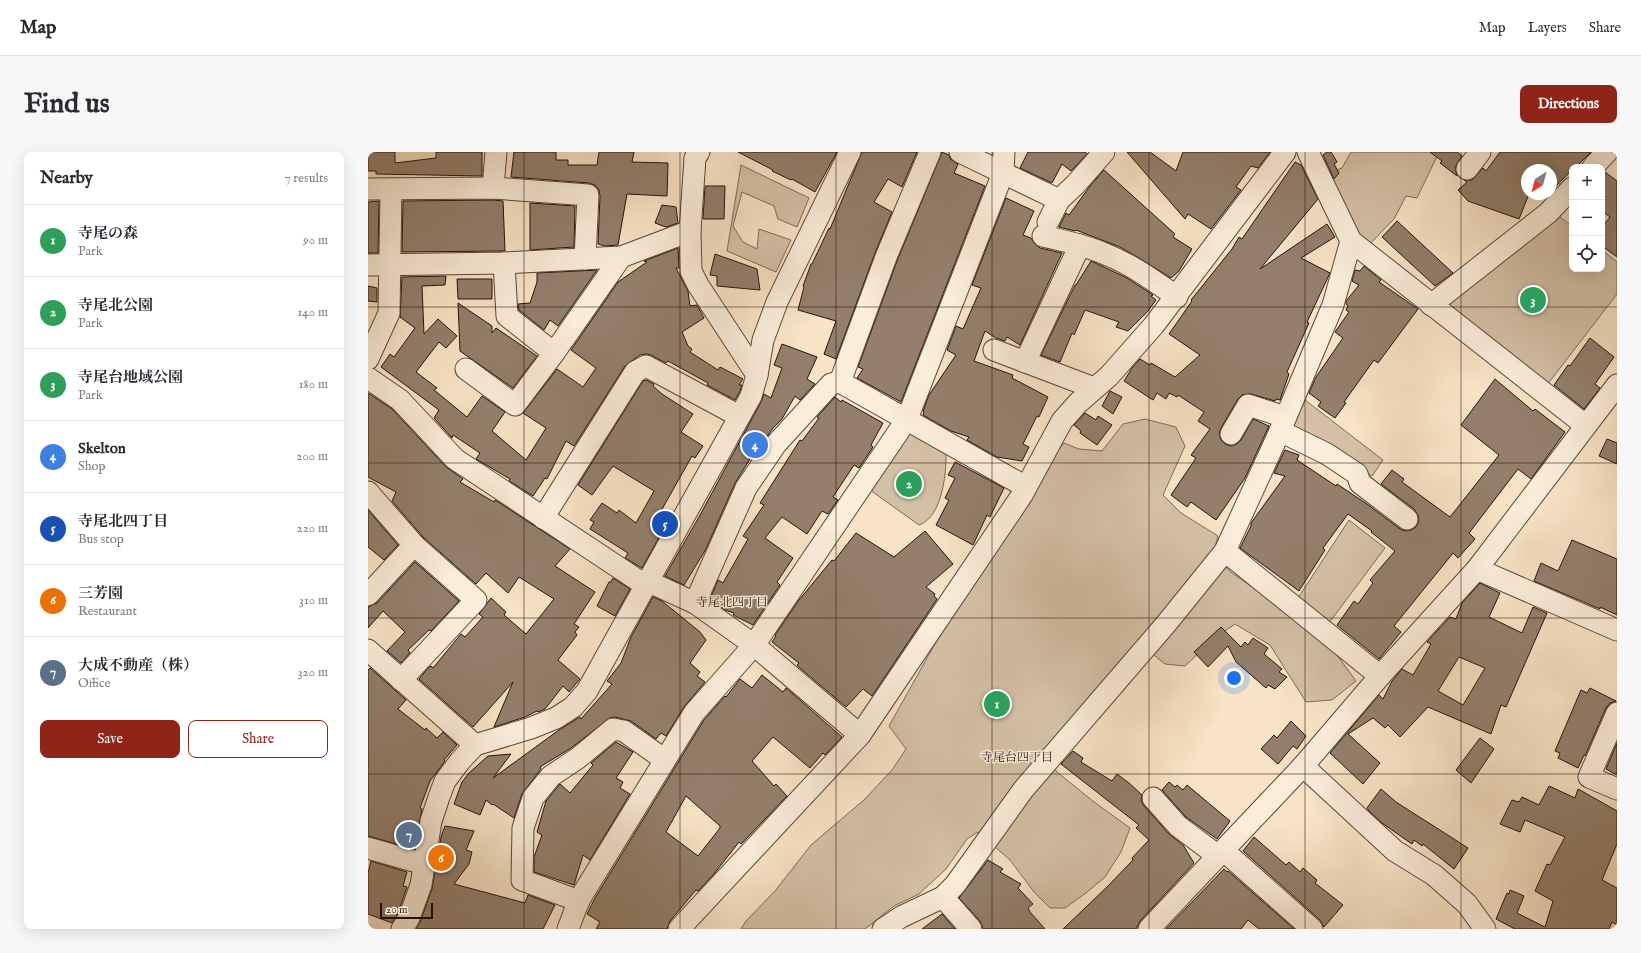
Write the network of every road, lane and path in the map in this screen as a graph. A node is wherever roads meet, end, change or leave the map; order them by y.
1 (496, 152) edge
2 (699, 152) edge
3 (850, 152) edge
4 (930, 152) edge
5 (960, 152) edge
6 (1004, 152) edge
7 (1104, 152) edge
8 (1285, 152) edge
9 (1308, 152) edge
10 (1480, 152) edge
11 (1467, 169) dead end
12 (1003, 173) junction
13 (493, 188) junction
14 (368, 189) edge
15 (391, 189) junction
16 (1569, 191) edge
17 (1059, 200) junction
18 (690, 231) junction
19 (1351, 241) junction
20 (1080, 245) junction
21 (621, 257) junction
22 (585, 259) junction
23 (504, 263) junction
24 (368, 265) edge
25 (390, 265) junction
26 (1177, 296) junction
27 (1431, 306) junction
28 (994, 350) dead end
29 (554, 352) junction
30 (368, 358) edge
31 (1025, 362) junction
32 (466, 369) dead end
33 (757, 375) junction
34 (368, 378) edge
35 (840, 382) junction
36 (1617, 385) edge
37 (1094, 388) junction
38 (739, 416) junction
39 (907, 419) junction
40 (1282, 424) junction
41 (1585, 425) junction
42 (1231, 434) dead end
43 (1026, 487) junction
44 (368, 492) edge
45 (543, 518) junction
46 (1406, 519) dead end
47 (414, 545) junction
48 (1225, 551) junction
49 (1477, 569) junction
50 (646, 583) junction
51 (368, 595) edge
52 (695, 603) junction
53 (1617, 630) edge
54 (754, 645) junction
55 (368, 650) edge
56 (1380, 676) junction
57 (401, 680) junction
58 (1617, 713) edge
59 (860, 735) junction
60 (474, 745) junction
61 (665, 760) junction
62 (1303, 766) junction
63 (1617, 789) edge
64 (1153, 798) dead end
65 (368, 848) edge
66 (1221, 854) junction
67 (424, 864) junction
68 (943, 897) junction
69 (579, 901) junction
70 (402, 929) edge
71 (568, 929) edge
72 (679, 929) edge
73 (883, 929) edge
74 (971, 929) edge
75 (1149, 929) edge
76 (1312, 929) edge
77 (1485, 929) edge

1 - 13 street
2 - 18 street
3 - 33 street
4 - 35 street
5 - 12 street
6 - 12 street
7 - 17 street
8 - 26 street
9 - 19 street
10 - 11 street
12 - 17 street
12 - 39 street
13 - 15 street
13 - 22 street
14 - 15 street
15 - 25 street
16 - 27 street
17 - 20 street
18 - 21 street
18 - 33 street
19 - 27 street
19 - 40 street
20 - 26 street
20 - 31 street
21 - 22 street
21 - 29 street
22 - 23 street
23 - 25 street
23 - 29 street
24 - 25 street
25 - 30 street
26 - 37 street
27 - 41 street
28 - 31 street
29 - 32 street
31 - 37 street
33 - 38 street
34 - 45 street
35 - 39 street
35 - 52 street
36 - 41 street
37 - 43 street
38 - 45 street
38 - 50 street
39 - 43 street
39 - 54 street
40 - 42 street
40 - 46 street
40 - 48 street
41 - 49 street
43 - 59 street
44 - 47 street
45 - 50 street
47 - 51 street
47 - 57 street
48 - 56 street
48 - 68 street
49 - 53 street
49 - 56 street
50 - 52 street
50 - 60 street
52 - 54 street
54 - 59 street
54 - 61 street
55 - 57 street
56 - 62 street
57 - 60 street
58 - 63 street
59 - 72 street
60 - 67 street
61 - 69 street
61 - 69 street
62 - 66 street
62 - 77 street
64 - 66 street
65 - 67 street
66 - 75 street
66 - 76 street
67 - 70 street
68 - 73 street
68 - 74 street
69 - 71 street

